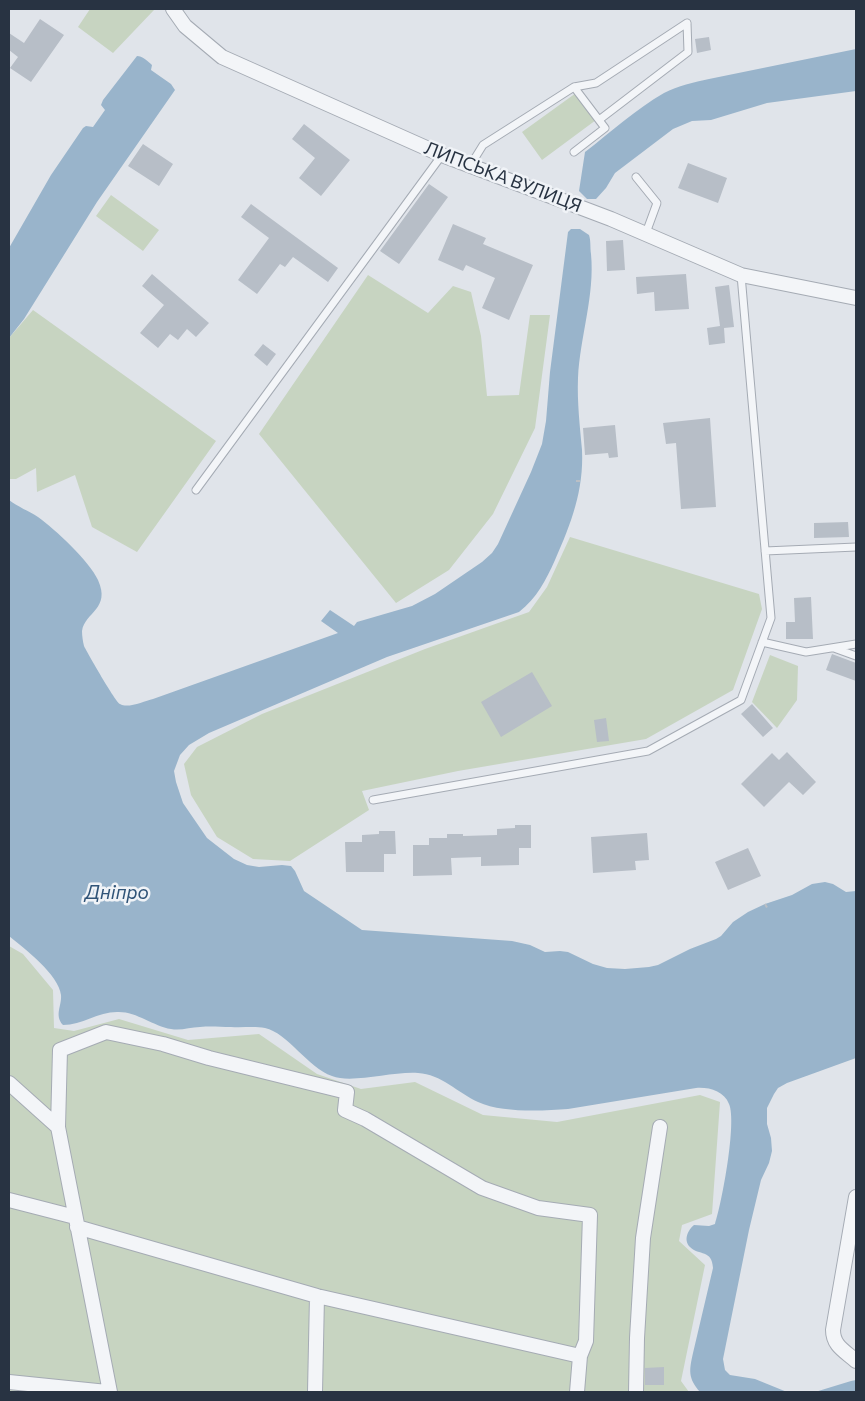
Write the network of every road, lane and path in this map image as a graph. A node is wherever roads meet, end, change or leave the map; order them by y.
1 (173, 9) edge
2 (574, 86) junction
3 (599, 120) junction
4 (574, 152) dead end
5 (442, 155) junction
6 (470, 166) junction
7 (636, 177) dead end
8 (646, 233) junction
9 (741, 275) junction
10 (856, 298) edge
11 (576, 481) dead end
12 (581, 481) dead end
13 (196, 490) dead end
14 (856, 547) edge
15 (765, 551) junction
16 (762, 642) junction
17 (856, 644) edge
18 (834, 648) junction
19 (856, 656) edge
20 (373, 800) dead end
21 (765, 904) dead end
22 (769, 911) dead end
23 (9, 1083) edge
24 (58, 1127) junction
25 (660, 1127) dead end
26 (856, 1197) edge
27 (9, 1200) edge
28 (76, 1222) junction
29 (317, 1296) junction
30 (580, 1356) junction
31 (856, 1361) edge
32 (9, 1382) edge
33 (108, 1392) edge
34 (316, 1392) edge
35 (577, 1392) edge
36 (636, 1392) edge

1 - 5 street, ЛИПСЬКА ВУЛИЦЯ
2 - 3 lane
2 - 3 lane
2 - 6 lane
3 - 4 lane
5 - 6 street, ЛИПСЬКА ВУЛИЦЯ
5 - 13 lane
6 - 8 street, ЛИПСЬКА ВУЛИЦЯ
7 - 8 lane
8 - 9 street, ЛИПСЬКА ВУЛИЦЯ
9 - 10 street, ЛИПСЬКА ВУЛИЦЯ
9 - 15 lane
11 - 12 path
14 - 15 lane
15 - 16 lane
16 - 18 lane
16 - 20 lane
17 - 18 lane
18 - 19 lane
21 - 22 path
23 - 24 street
24 - 28 street
24 - 30 street
25 - 36 street
26 - 31 street
27 - 28 street
28 - 29 street
28 - 33 street
29 - 30 street
29 - 34 street
30 - 35 street
32 - 33 street

